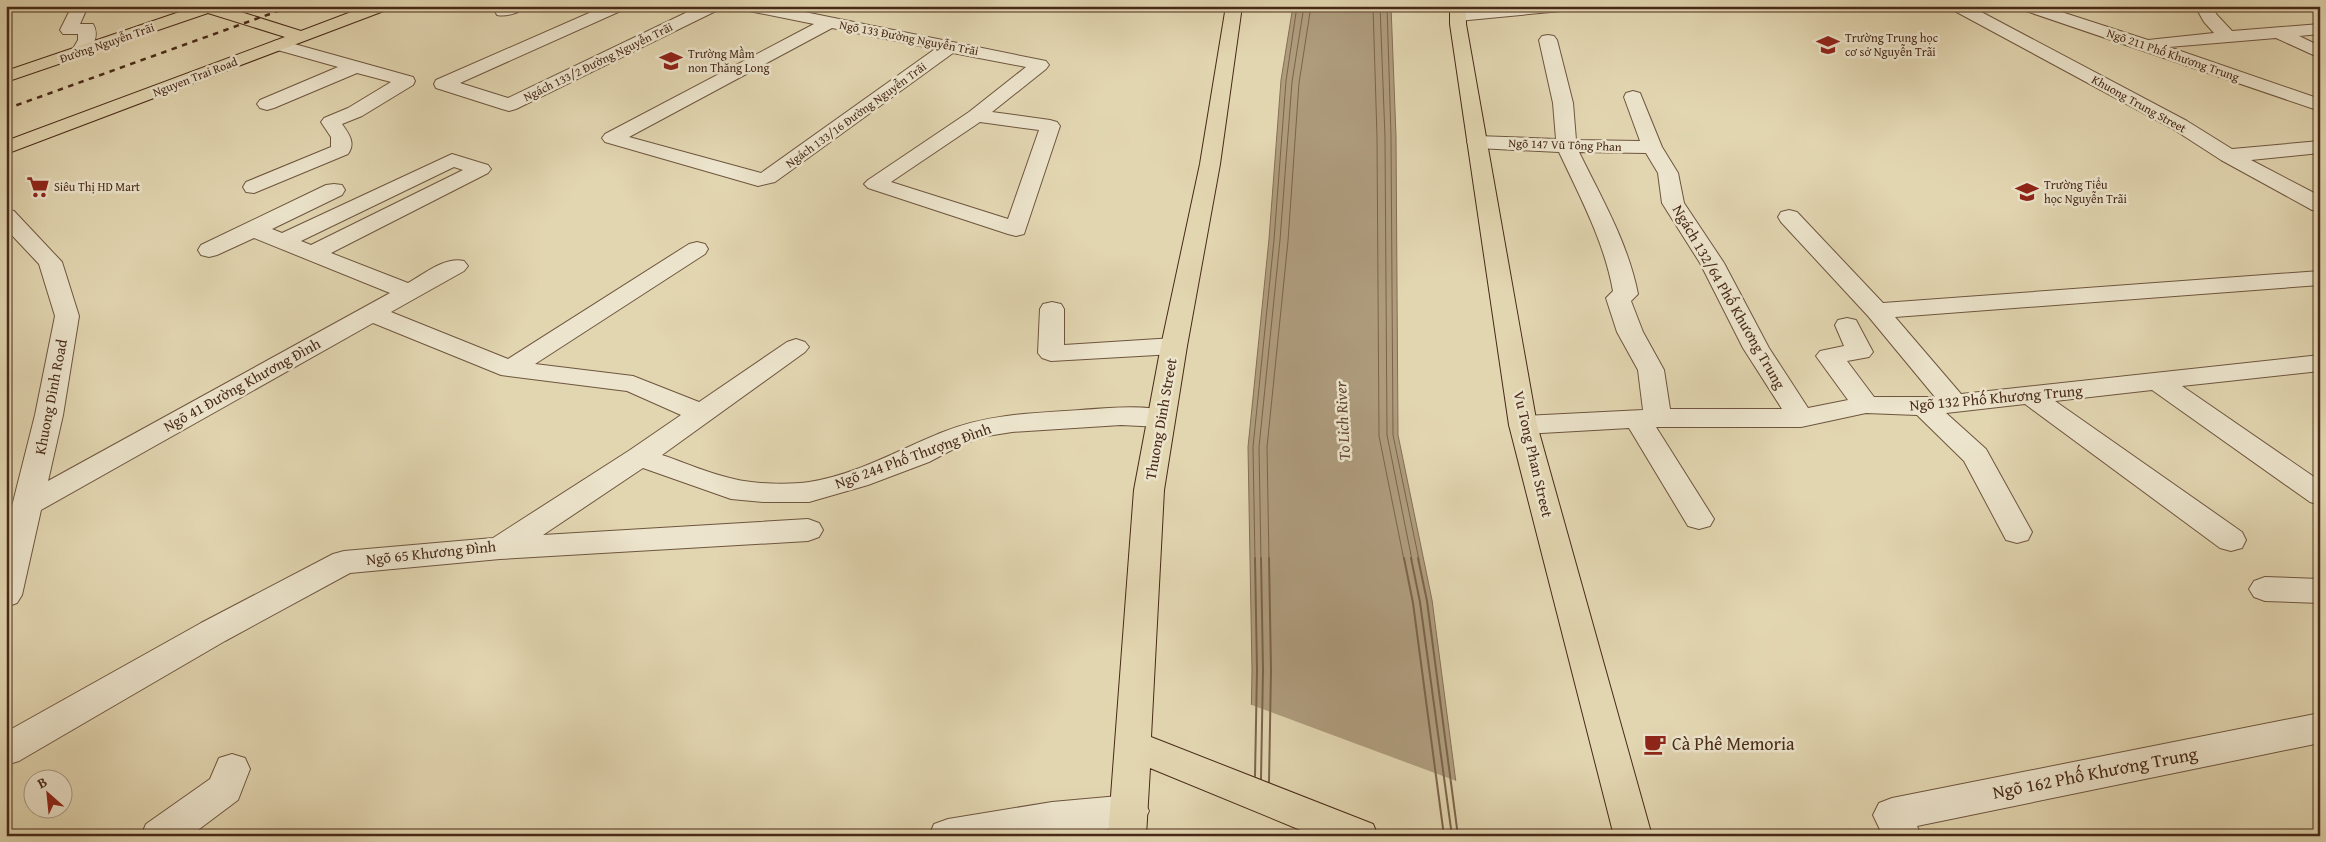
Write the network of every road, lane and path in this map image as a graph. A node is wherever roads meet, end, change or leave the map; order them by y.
1 (80, 6) edge
2 (383, 6) edge
3 (572, 6) edge
4 (619, 6) edge
5 (714, 6) edge
6 (750, 6) edge
7 (1234, 6) edge
8 (1561, 6) edge
9 (1957, 6) edge
10 (2026, 6) edge
11 (2203, 6) edge
12 (211, 7) edge
13 (1458, 11) edge
14 (600, 14) junction
15 (829, 23) junction
16 (2320, 29) edge
17 (2277, 31) junction
18 (303, 36) junction
19 (2228, 37) junction
20 (1548, 40) dead end
21 (2143, 44) junction
22 (280, 45) junction
23 (952, 46) junction
24 (80, 52) junction
25 (2320, 53) edge
26 (357, 66) junction
27 (6, 77) edge
28 (1633, 97) dead end
29 (267, 104) dead end
30 (2320, 105) edge
31 (976, 116) junction
32 (1477, 142) junction
33 (1566, 146) junction
34 (1652, 147) junction
35 (2320, 147) edge
36 (6, 148) edge
37 (2228, 156) junction
38 (254, 187) dead end
39 (334, 190) dead end
40 (2320, 205) edge
41 (6, 216) edge
42 (1790, 217) dead end
43 (254, 230) junction
44 (283, 241) junction
45 (697, 249) dead end
46 (209, 250) dead end
47 (313, 253) junction
48 (456, 266) dead end
49 (2320, 278) edge
50 (409, 292) junction
51 (1052, 309) dead end
52 (1877, 310) junction
53 (371, 313) junction
54 (1846, 325) dead end
55 (1174, 346) junction
56 (796, 347) dead end
57 (2320, 363) edge
58 (510, 369) junction
59 (2158, 382) junction
60 (2031, 396) junction
61 (1955, 404) junction
62 (1866, 405) junction
63 (1924, 407) junction
64 (701, 413) junction
65 (1161, 418) junction
66 (1802, 418) junction
67 (1648, 419) junction
68 (1523, 425) junction
69 (640, 458) junction
70 (2320, 495) edge
71 (28, 505) junction
72 (1698, 519) dead end
73 (808, 530) dead end
74 (2017, 532) dead end
75 (2231, 540) dead end
76 (500, 548) junction
77 (2265, 589) dead end
78 (2320, 592) edge
79 (6, 595) edge
80 (2320, 728) edge
81 (1132, 746) junction
82 (6, 750) edge
83 (232, 769) dead end
84 (1128, 824) edge
85 (160, 836) edge
86 (948, 836) edge
87 (1359, 836) edge
88 (1633, 836) edge
89 (1902, 836) edge

1 - 24 street
2 - 18 main road, Nguyen Trai Road
3 - 14 street
4 - 14 street, Ngách 133/2 Đường Nguyễn Trãi
5 - 14 street, Ngách 133/2 Đường Nguyễn Trãi
6 - 15 street, Ngõ 133 Đường Nguyễn Trãi
7 - 55 main road, Thuong Dinh Street
8 - 13 street
9 - 37 street, Khuong Trung Street
10 - 21 street, Ngõ 211 Phố Khương Trung
11 - 19 street
12 - 18 main road
12 - 24 main road, Đường Nguyễn Trãi
13 - 32 main road, Vu Tong Phan Street
15 - 23 street, Ngõ 133 Đường Nguyễn Trãi
15 - 23 street, Ngách 133/16 Đường Nguyễn Trãi
16 - 17 street
17 - 19 street
17 - 25 street
18 - 22 main road, Nguyen Trai Road
19 - 21 street
20 - 33 street
21 - 30 street, Ngõ 211 Phố Khương Trung
22 - 26 street
22 - 36 main road, Nguyen Trai Road
23 - 31 street, Ngõ 133 Đường Nguyễn Trãi
24 - 27 main road, Đường Nguyễn Trãi
26 - 29 street
26 - 38 street
28 - 34 street, Ngách 132/64 Phố Khương Trung
31 - 31 street
32 - 33 street, Ngõ 147 Vũ Tông Phan
32 - 68 main road, Vu Tong Phan Street
33 - 34 street, Ngõ 147 Vũ Tông Phan
33 - 67 street
34 - 66 street, Ngách 132/64 Phố Khương Trung
35 - 37 street
37 - 40 street, Khuong Trung Street
39 - 43 street
41 - 71 street, Khuong Dinh Road
42 - 52 street
43 - 44 street
43 - 46 street
44 - 47 street
44 - 47 street
45 - 58 street
47 - 50 street
48 - 50 street, Ngõ 41 Đường Khương Đình
49 - 52 street
50 - 53 street, Ngõ 41 Đường Khương Đình
51 - 55 street
52 - 61 street
53 - 58 street
53 - 71 street, Ngõ 41 Đường Khương Đình
54 - 62 street
55 - 65 main road, Thuong Dinh Street
56 - 64 street, Ngõ 65 Khương Đình
57 - 59 street, Ngõ 132 Phố Khương Trung
58 - 64 street
59 - 60 street, Ngõ 132 Phố Khương Trung
59 - 70 street
60 - 61 street, Ngõ 132 Phố Khương Trung
60 - 75 street
61 - 63 street, Ngõ 132 Phố Khương Trung
62 - 63 street, Ngõ 132 Phố Khương Trung
62 - 66 street, Ngõ 132 Phố Khương Trung
63 - 74 street
64 - 69 street, Ngõ 65 Khương Đình
65 - 69 street, Ngõ 244 Phố Thượng Đình
65 - 81 main road, Thuong Dinh Street
66 - 67 street, Ngõ 132 Phố Khương Trung
67 - 68 street, Ngõ 132 Phố Khương Trung
67 - 72 street
68 - 88 main road, Vu Tong Phan Street
69 - 76 street, Ngõ 65 Khương Đình
71 - 79 street, Khuong Dinh Road
73 - 76 street
76 - 82 street, Ngõ 65 Khương Đình
77 - 78 street
80 - 89 street, Ngõ 162 Phố Khương Trung
81 - 84 main road, Thuong Dinh Street
81 - 87 main road
83 - 85 street
84 - 86 street

